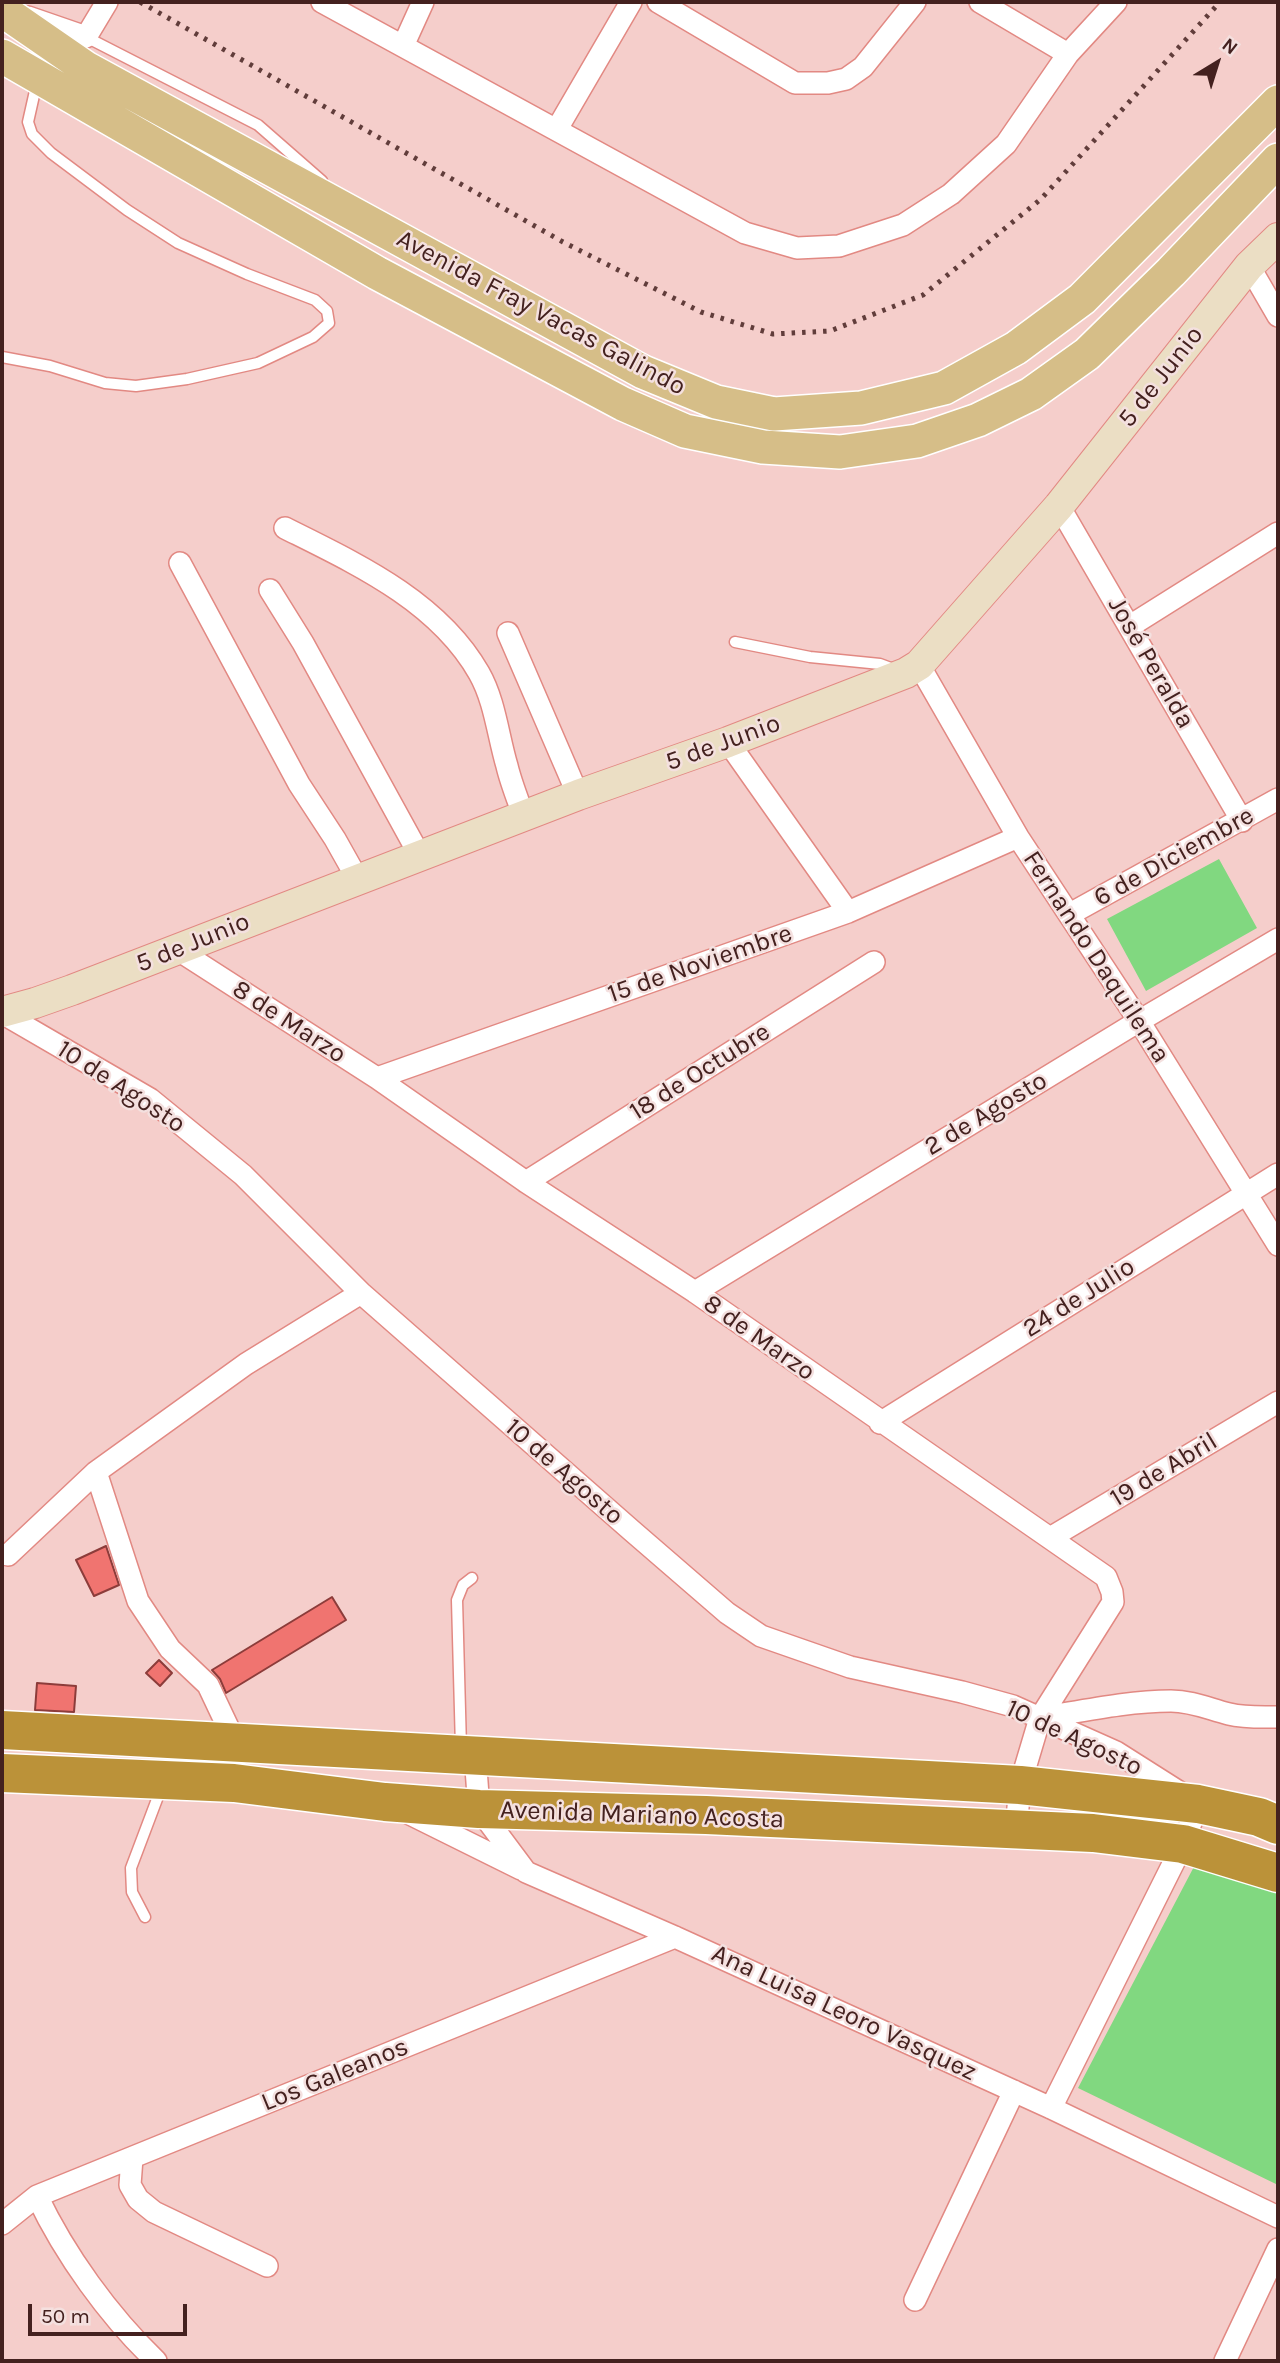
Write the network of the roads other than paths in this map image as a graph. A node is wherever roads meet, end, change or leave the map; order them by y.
1 (107, 2) edge
2 (322, 2) edge
3 (423, 2) edge
4 (631, 2) edge
5 (658, 2) edge
6 (915, 2) edge
7 (979, 2) edge
8 (1116, 2) edge
9 (2, 9) edge
10 (86, 37) junction
11 (403, 46) junction
12 (1068, 54) junction
13 (2, 56) edge
14 (38, 79) junction
15 (1278, 102) edge
16 (558, 129) junction
17 (1278, 160) edge
18 (369, 222) junction
19 (1278, 238) edge
20 (1249, 266) junction
21 (1278, 316) edge
22 (2, 357) edge
23 (1059, 506) junction
24 (285, 528) dead end
25 (1278, 533) edge
26 (180, 563) dead end
27 (270, 590) dead end
28 (1130, 626) junction
29 (508, 633) dead end
30 (735, 642) dead end
31 (912, 669) junction
32 (728, 742) junction
33 (578, 795) junction
34 (1278, 799) edge
35 (524, 817) junction
36 (1242, 821) junction
37 (1018, 837) junction
38 (419, 856) junction
39 (358, 880) junction
40 (848, 912) junction
41 (1070, 914) junction
42 (1278, 939) edge
43 (177, 950) junction
44 (873, 962) dead end
45 (2, 1012) edge
46 (1139, 1021) junction
47 (377, 1078) junction
48 (1278, 1174) edge
49 (526, 1182) junction
50 (1246, 1193) junction
51 (1278, 1245) edge
52 (695, 1292) junction
53 (361, 1293) junction
54 (1278, 1402) edge
55 (880, 1423) junction
56 (96, 1472) junction
57 (1050, 1538) junction
58 (8, 1555) dead end
59 (472, 1578) dead end
60 (1278, 1717) edge
61 (1040, 1718) junction
62 (2, 1730) edge
63 (235, 1742) junction
64 (468, 1755) junction
65 (2, 1773) edge
66 (164, 1780) junction
67 (234, 1783) junction
68 (1020, 1785) junction
69 (385, 1802) junction
70 (1198, 1804) junction
71 (479, 1810) junction
72 (1278, 1825) edge
73 (1016, 1830) junction
74 (1183, 1844) junction
75 (526, 1871) junction
76 (1278, 1873) edge
77 (145, 1917) dead end
78 (675, 1937) junction
79 (1014, 2091) junction
80 (1051, 2108) junction
81 (132, 2158) junction
82 (37, 2196) junction
83 (1278, 2217) edge
84 (2, 2224) edge
85 (1278, 2249) edge
86 (267, 2266) dead end
87 (915, 2300) dead end
88 (156, 2361) edge
89 (1225, 2361) edge

1 - 10 street
2 - 11 street
3 - 11 street
4 - 16 street
5 - 6 street
7 - 12 street
8 - 12 street
9 - 10 street
9 - 18 main road, Avenida Fray Vacas Galindo
10 - 18 lane
11 - 16 street
12 - 16 street
13 - 14 main road, Avenida Fray Vacas Galindo
14 - 17 main road, Avenida Fray Vacas Galindo
14 - 22 lane
15 - 18 main road, Avenida Fray Vacas Galindo
19 - 20 street, 5 de Junio
20 - 21 street
20 - 23 street, 5 de Junio
23 - 28 street, José Peralda
23 - 31 street, 5 de Junio
24 - 35 street
25 - 28 street
26 - 39 street
27 - 38 street
28 - 36 street, José Peralda
29 - 33 street
30 - 31 lane
31 - 32 street, 5 de Junio
31 - 37 street, Fernando Daquilema
32 - 33 street, 5 de Junio
32 - 40 street
33 - 35 street, 5 de Junio
34 - 36 street, 6 de Diciembre
35 - 38 street, 5 de Junio
36 - 41 street, 6 de Diciembre
37 - 40 street, 15 de Noviembre
37 - 41 street, Fernando Daquilema
38 - 39 street, 5 de Junio
39 - 43 street, 5 de Junio
40 - 47 street, 15 de Noviembre
41 - 46 street, Fernando Daquilema
42 - 46 street, 2 de Agosto
43 - 45 street, 5 de Junio
43 - 47 street, 8 de Marzo
44 - 49 street, 18 de Octubre
45 - 53 street, 10 de Agosto
46 - 50 street, Fernando Daquilema
46 - 52 street, 2 de Agosto
47 - 49 street, 8 de Marzo
48 - 50 street, 24 de Julio
49 - 52 street, 8 de Marzo
50 - 51 street, Fernando Daquilema
50 - 55 street, 24 de Julio
52 - 55 street, 8 de Marzo
53 - 56 street
53 - 61 street, 10 de Agosto
54 - 57 street, 19 de Abril
55 - 57 street, 8 de Marzo
56 - 58 street
56 - 63 street
57 - 61 street, 8 de Marzo
59 - 64 lane
60 - 61 street
61 - 68 street, 8 de Marzo
61 - 70 street, 10 de Agosto
62 - 63 highway, Avenida Mariano Acosta
63 - 64 highway, Avenida Mariano Acosta
63 - 67 street
64 - 68 highway, Avenida Mariano Acosta
64 - 71 street
65 - 66 highway, Avenida Mariano Acosta
66 - 67 highway, Avenida Mariano Acosta
66 - 77 lane
67 - 69 highway, Avenida Mariano Acosta
68 - 70 highway, Avenida Mariano Acosta
68 - 73 street, 8 de Marzo
69 - 71 highway, Avenida Mariano Acosta
69 - 75 street
70 - 72 highway, Avenida Mariano Acosta
70 - 74 street
71 - 73 highway, Avenida Mariano Acosta
71 - 75 street, Ana Luisa Leoro Vasquez
73 - 74 highway, Avenida Mariano Acosta
74 - 76 highway, Avenida Mariano Acosta
74 - 80 street
75 - 78 street, Ana Luisa Leoro Vasquez
78 - 79 street, Ana Luisa Leoro Vasquez
78 - 81 street, Los Galeanos
79 - 80 street, Ana Luisa Leoro Vasquez
79 - 87 street
80 - 83 street, Ana Luisa Leoro Vasquez
81 - 82 street, Los Galeanos
81 - 86 street
82 - 84 street, Los Galeanos
82 - 88 street
85 - 89 street

